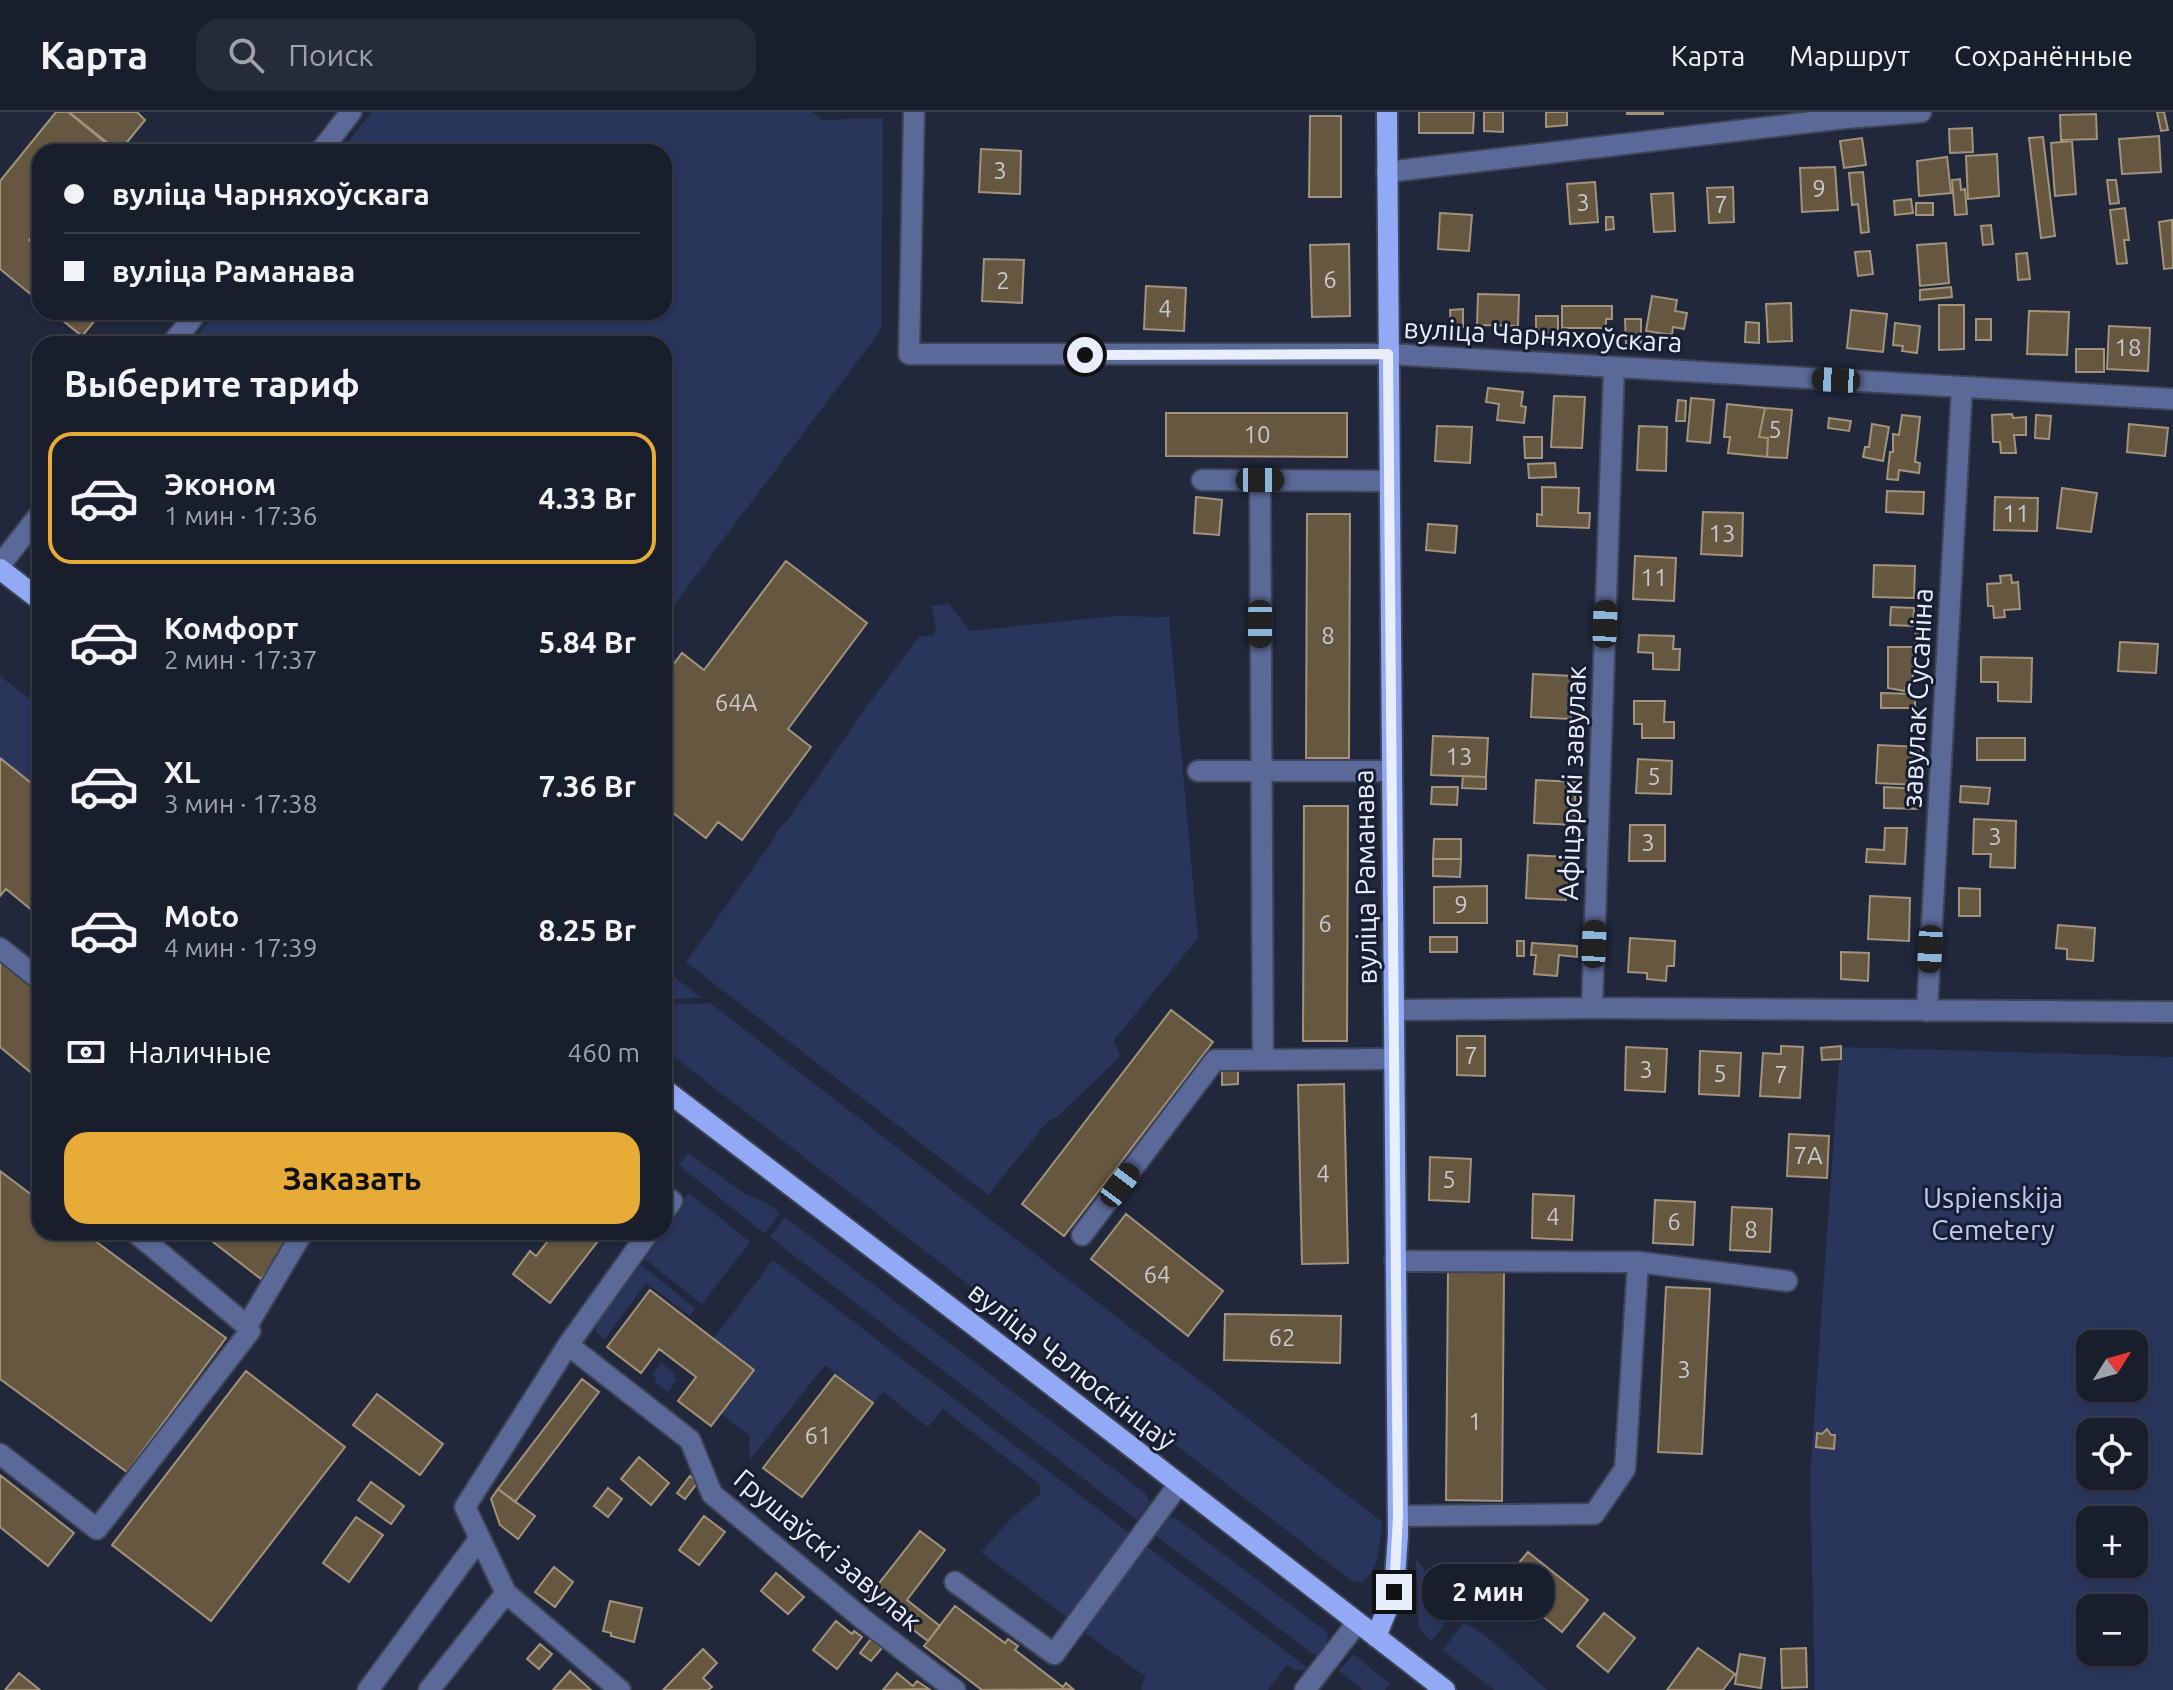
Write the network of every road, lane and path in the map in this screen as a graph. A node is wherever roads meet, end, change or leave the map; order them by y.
1 (351, 112) edge
2 (914, 112) edge
3 (1387, 112) edge
4 (1921, 112) edge
5 (326, 144) edge
6 (1387, 172) junction
7 (191, 320) edge
8 (178, 336) edge
9 (1388, 354) junction
10 (1614, 368) junction
11 (1962, 388) junction
12 (2173, 399) edge
13 (1202, 480) dead end
14 (1260, 480) junction
15 (1388, 481) junction
16 (32, 525) edge
17 (0, 567) edge
18 (32, 593) edge
19 (1198, 771) dead end
20 (1260, 771) junction
21 (1392, 771) junction
22 (0, 948) edge
23 (32, 974) edge
24 (1592, 1008) junction
25 (1395, 1010) junction
26 (1927, 1011) junction
27 (2173, 1012) edge
28 (1263, 1057) junction
29 (1394, 1059) junction
30 (672, 1095) edge
31 (1082, 1235) dead end
32 (145, 1240) edge
33 (298, 1240) edge
34 (643, 1240) edge
35 (1395, 1261) junction
36 (1638, 1262) junction
37 (1787, 1281) dead end
38 (247, 1326) junction
39 (568, 1345) junction
40 (0, 1454) edge
41 (1179, 1484) junction
42 (1398, 1516) junction
43 (480, 1538) junction
44 (955, 1582) dead end
45 (506, 1593) junction
46 (1357, 1623) junction
47 (1376, 1637) junction
48 (368, 1690) edge
49 (429, 1690) edge
50 (620, 1690) edge
51 (955, 1690) edge
52 (1305, 1690) edge
53 (1445, 1690) edge

1 - 5 street
2 - 9 street, вуліца Чарняхоўскага
3 - 6 main road, вуліца Раманава
4 - 6 street
6 - 9 main road, вуліца Раманава
7 - 8 street
9 - 10 street, вуліца Чарняхоўскага
9 - 15 main road, вуліца Раманава
10 - 11 street, вуліца Чарняхоўскага
10 - 24 street, Афіцэрскі завулак
11 - 12 street, вуліца Чарняхоўскага
11 - 26 street, завулак Сусаніна
13 - 14 street
14 - 15 street
14 - 20 street
15 - 21 main road, вуліца Раманава
16 - 17 street
17 - 18 main road
19 - 20 street
20 - 21 street
20 - 28 street
21 - 25 main road, вуліца Раманава
22 - 23 street
24 - 25 street
24 - 26 street
25 - 29 main road, вуліца Раманава
26 - 27 street
28 - 29 street
28 - 31 street
29 - 35 main road, вуліца Раманава
30 - 41 main road, вуліца Чалюскінцаў
32 - 38 street
33 - 38 street
34 - 39 street
35 - 36 street
35 - 42 main road, вуліца Раманава
36 - 37 street
36 - 42 street
38 - 40 street
39 - 43 street
39 - 51 street, Грушаўскі завулак
41 - 44 street
41 - 46 main road, вуліца Чалюскінцаў
42 - 47 main road, вуліца Раманава
43 - 45 street
43 - 48 street
45 - 49 street
45 - 50 street
46 - 47 main road, вуліца Чалюскінцаў
46 - 52 street
47 - 53 main road, вуліца Чалюскінцаў

